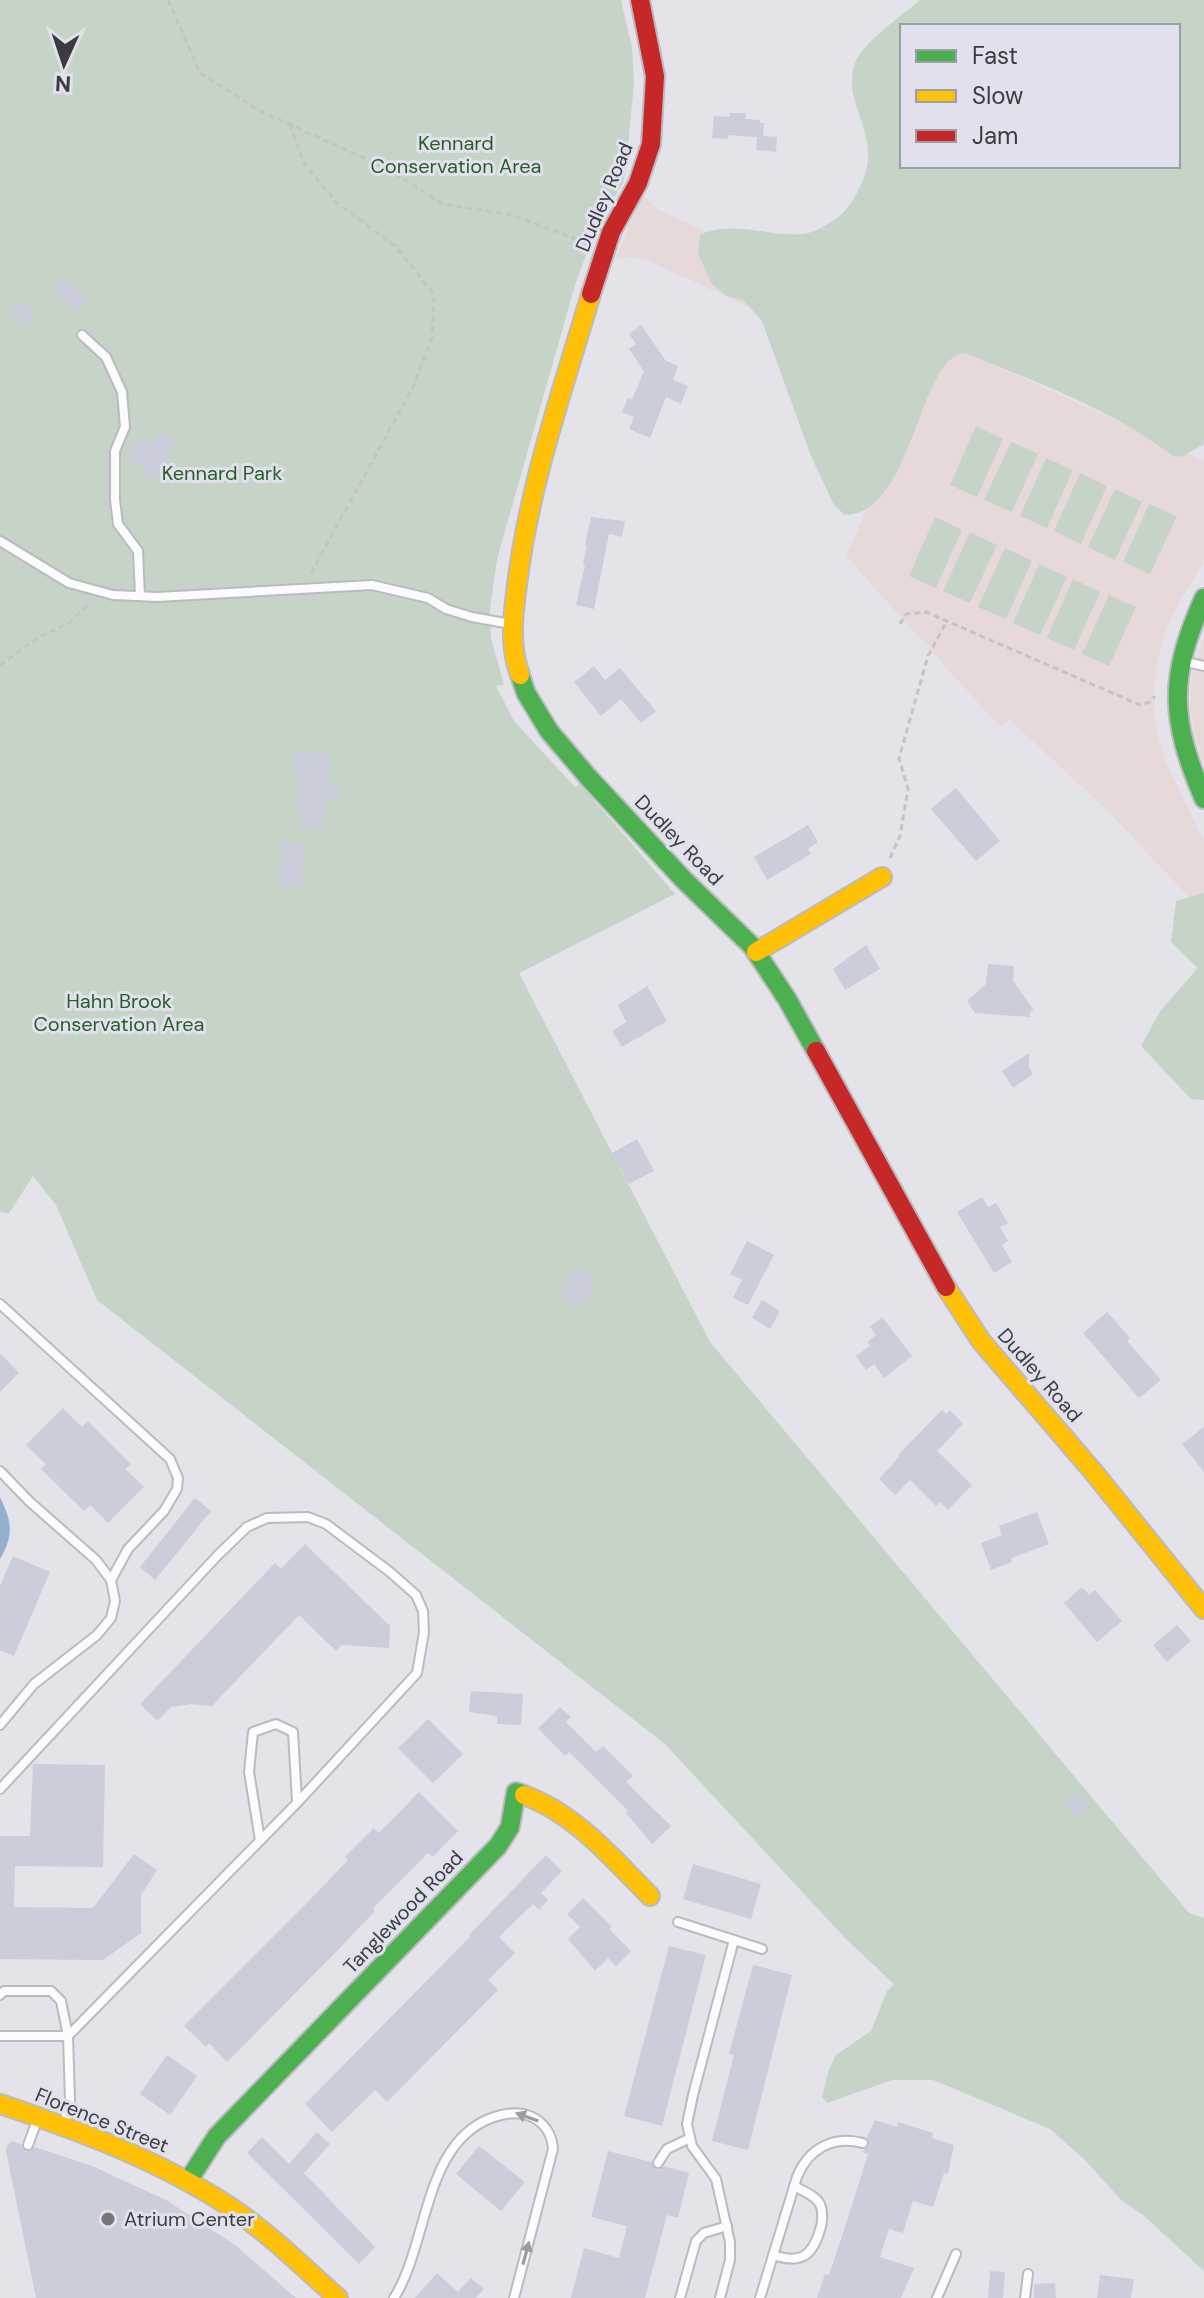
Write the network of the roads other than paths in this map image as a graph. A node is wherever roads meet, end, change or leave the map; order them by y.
1 (640, 0) edge
2 (82, 335) dead end
3 (0, 541) edge
4 (140, 596) junction
5 (1204, 598) edge
6 (512, 624) junction
7 (1180, 660) junction
8 (1204, 666) edge
9 (1204, 799) edge
10 (882, 877) road end
11 (756, 952) junction
12 (0, 1304) edge
13 (0, 1471) edge
14 (111, 1580) junction
15 (1204, 1609) edge
16 (0, 1725) edge
17 (0, 1789) edge
18 (297, 1803) junction
19 (260, 1840) junction
20 (650, 1896) dead end
21 (678, 1922) dead end
22 (734, 1940) junction
23 (762, 1949) dead end
24 (0, 1995) edge
25 (0, 2036) edge
26 (68, 2036) junction
27 (0, 2104) edge
28 (38, 2117) junction
29 (63, 2125) junction
30 (688, 2139) junction
31 (863, 2143) dead end
32 (28, 2145) dead end
33 (658, 2163) dead end
34 (188, 2181) junction
35 (794, 2186) junction
36 (727, 2226) junction
37 (956, 2254) dead end
38 (773, 2255) junction
39 (1028, 2274) dead end
40 (338, 2298) edge
41 (394, 2298) edge
42 (514, 2298) edge
43 (680, 2298) edge
44 (720, 2298) edge
45 (760, 2298) edge
46 (937, 2298) edge
47 (1025, 2298) edge

1 - 6 street, Dudley Road
2 - 4 lane
3 - 4 lane
4 - 6 lane
5 - 7 street
6 - 11 street, Dudley Road
7 - 8 lane
7 - 9 street
10 - 11 street
11 - 15 street, Dudley Road
12 - 14 lane
13 - 14 lane
14 - 16 lane
17 - 18 lane
18 - 19 lane
18 - 19 lane
19 - 26 lane
20 - 34 street, Tanglewood Road
21 - 22 lane
22 - 23 lane
22 - 30 lane
24 - 26 lane
25 - 26 lane
26 - 29 lane
27 - 28 street, Florence Street
28 - 29 street, Florence Street
28 - 32 lane
29 - 34 street, Florence Street
30 - 33 lane
30 - 36 lane
31 - 35 lane
34 - 40 street, Florence Street
35 - 38 lane
35 - 38 lane
36 - 43 lane
36 - 44 lane
37 - 46 lane
38 - 45 lane
39 - 47 lane
42 -> 41 lane

